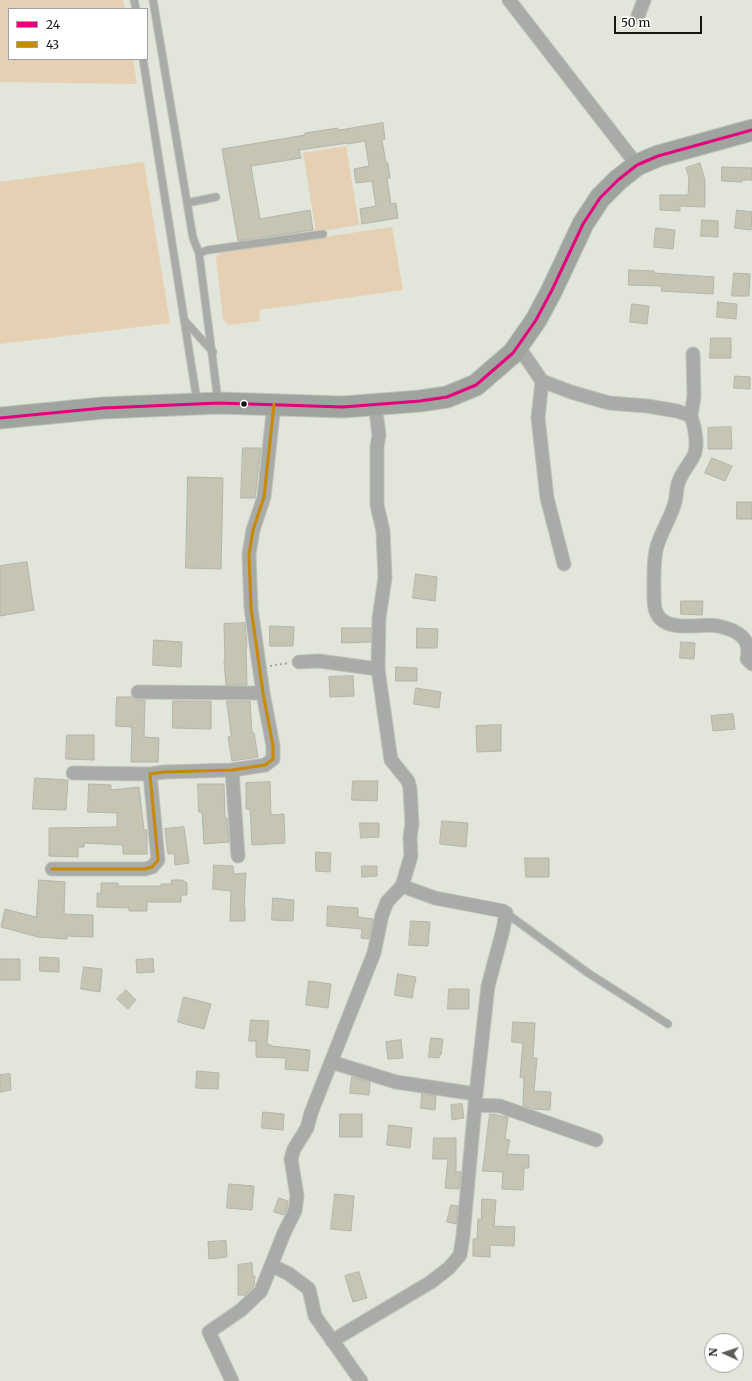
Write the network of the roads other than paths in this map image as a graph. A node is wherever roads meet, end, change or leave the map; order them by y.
1 (153, 0) edge
2 (509, 0) edge
3 (644, 0) edge
4 (638, 16) dead end
5 (143, 60) edge
6 (752, 130) edge
7 (637, 165) junction
8 (216, 198) dead end
9 (187, 203) junction
10 (323, 234) dead end
11 (199, 253) junction
12 (184, 321) junction
13 (518, 346) junction
14 (213, 352) junction
15 (693, 354) dead end
16 (542, 381) junction
17 (219, 403) junction
18 (197, 404) junction
19 (274, 404) junction
20 (375, 404) junction
21 (691, 416) junction
22 (0, 418) edge
23 (564, 564) dead end
24 (299, 662) road end
25 (752, 664) edge
26 (378, 669) junction
27 (138, 692) dead end
28 (263, 693) junction
29 (232, 770) junction
30 (73, 773) dead end
31 (150, 774) junction
32 (238, 856) dead end
33 (52, 869) dead end
34 (402, 886) junction
35 (506, 913) junction
36 (668, 1024) dead end
37 (331, 1062) junction
38 (476, 1100) junction
39 (596, 1140) dead end
40 (271, 1265) junction
41 (332, 1341) junction
42 (232, 1381) edge
43 (361, 1381) edge

1 - 9 lane
2 - 7 street
3 - 4 street
5 - 12 lane
6 - 7 main road
7 - 13 main road
8 - 9 lane
9 - 11 lane
10 - 11 lane
11 - 14 lane
12 - 14 lane
12 - 18 lane
13 - 16 street
13 - 20 main road
14 - 17 lane
15 - 21 street
16 - 21 street
16 - 23 street
17 - 18 main road
17 - 19 main road
18 - 22 main road
19 - 20 main road
19 - 28 street
20 - 26 street
21 - 25 street
24 - 26 street
26 - 34 street
27 - 28 street
28 - 29 street
29 - 31 street
29 - 32 street
30 - 31 street
31 - 33 street
34 - 35 street
34 - 37 street
35 - 36 lane
35 - 38 street
37 - 38 street
37 - 40 street
38 - 39 street
38 - 41 street
40 - 41 street
40 - 42 street
41 - 43 street

